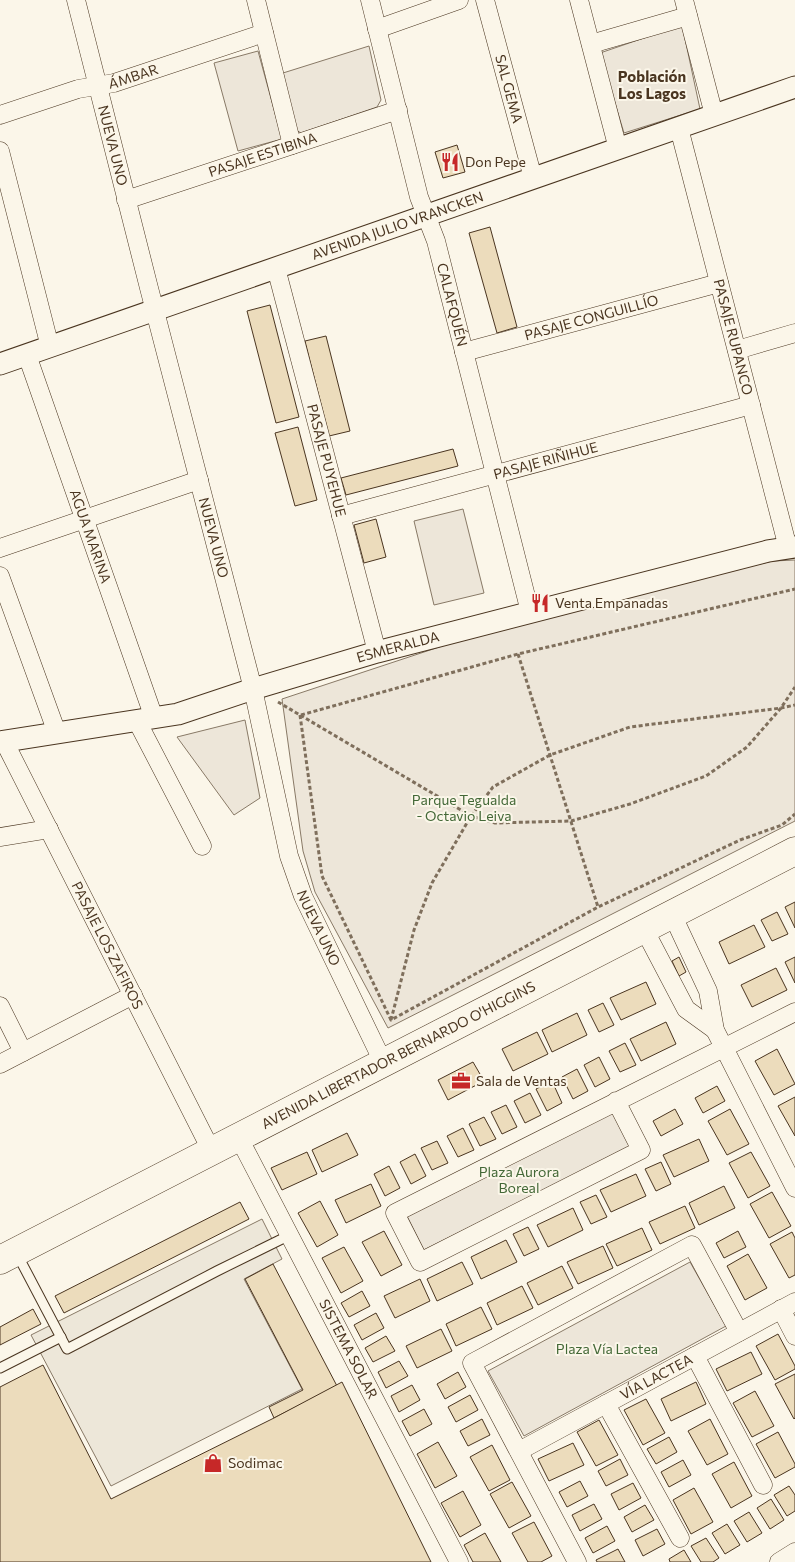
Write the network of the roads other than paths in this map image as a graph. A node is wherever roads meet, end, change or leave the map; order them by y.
1 (76, 0) edge
2 (256, 0) edge
3 (370, 0) edge
4 (459, 0) edge
5 (485, 0) edge
6 (579, 0) edge
7 (686, 8) edge
8 (377, 29) junction
9 (264, 33) junction
10 (591, 44) junction
11 (98, 85) junction
12 (795, 87) edge
13 (398, 110) junction
14 (0, 115) edge
15 (714, 115) junction
16 (679, 128) junction
17 (292, 145) junction
18 (618, 149) junction
19 (0, 151) edge
20 (533, 178) junction
21 (126, 200) junction
22 (426, 215) junction
23 (276, 268) junction
24 (720, 283) junction
25 (154, 310) junction
26 (795, 333) edge
27 (50, 347) junction
28 (737, 350) junction
29 (464, 352) junction
30 (27, 355) junction
31 (0, 364) edge
32 (751, 404) junction
33 (495, 474) junction
34 (198, 480) junction
35 (340, 516) junction
36 (85, 519) junction
37 (792, 547) edge
38 (0, 548) edge
39 (0, 576) edge
40 (530, 612) junction
41 (377, 652) junction
42 (253, 689) junction
43 (146, 719) junction
44 (57, 733) junction
45 (2, 741) edge
46 (49, 829) junction
47 (0, 837) edge
48 (202, 846) dead end
49 (795, 851) edge
50 (672, 914) junction
51 (644, 929) junction
52 (132, 995) junction
53 (0, 1006) edge
54 (795, 1012) edge
55 (715, 1030) junction
56 (724, 1048) junction
57 (23, 1052) junction
58 (383, 1062) junction
59 (0, 1064) edge
60 (616, 1101) junction
61 (238, 1136) junction
62 (211, 1150) junction
63 (795, 1188) edge
64 (290, 1235) junction
65 (8, 1256) edge
66 (788, 1306) edge
67 (739, 1332) junction
68 (795, 1336) edge
69 (61, 1337) junction
70 (695, 1356) junction
71 (0, 1368) edge
72 (606, 1404) junction
73 (519, 1451) junction
74 (763, 1485) dead end
75 (680, 1538) dead end
76 (795, 1552) edge
77 (459, 1562) edge
78 (577, 1562) edge
79 (779, 1562) edge

1 - 11 street, NUEVA UNO
2 - 9 street
3 - 8 street, CALAFQUÉN
4 - 8 street
5 - 20 street, SAL GEMA
6 - 10 street
7 - 10 street
7 - 15 street
8 - 13 street, CALAFQUÉN
9 - 11 street, ÁMBAR
9 - 17 street
10 - 18 street
11 - 14 street, ÁMBAR
11 - 21 street, NUEVA UNO
12 - 15 street, AVENIDA JULIO VRANCKEN
13 - 17 street, PASAJE ESTIBINA
13 - 22 street, CALAFQUÉN
15 - 16 street, AVENIDA JULIO VRANCKEN
16 - 18 street, AVENIDA JULIO VRANCKEN
16 - 24 street, PASAJE RUPANCO
17 - 21 street, PASAJE ESTIBINA
18 - 20 street, AVENIDA JULIO VRANCKEN
19 - 27 street
20 - 22 street, AVENIDA JULIO VRANCKEN
21 - 25 street, NUEVA UNO
22 - 23 street, AVENIDA JULIO VRANCKEN
22 - 29 street, CALAFQUÉN
23 - 25 street, AVENIDA JULIO VRANCKEN
23 - 35 street, PASAJE PUYEHUE
24 - 28 street, PASAJE RUPANCO
24 - 29 street, PASAJE CONGUILLÍO
25 - 27 street, AVENIDA JULIO VRANCKEN
25 - 34 street, NUEVA UNO
26 - 28 street
27 - 30 street, AVENIDA JULIO VRANCKEN
28 - 32 street, PASAJE RUPANCO
29 - 33 street, CALAFQUÉN
30 - 31 street, AVENIDA JULIO VRANCKEN
30 - 36 street, AGUA MARINA
32 - 33 street, PASAJE RIÑIHUE
32 - 37 street, PASAJE RUPANCO
33 - 35 street, PASAJE RIÑIHUE
33 - 40 street, CALAFQUÉN
34 - 36 street
34 - 42 street, NUEVA UNO
35 - 41 street, PASAJE PUYEHUE
36 - 38 street
36 - 43 street, AGUA MARINA
37 - 40 street, ESMERALDA
39 - 44 street
40 - 41 street, ESMERALDA
41 - 42 street, ESMERALDA
42 - 43 street, ESMERALDA
42 - 58 street, NUEVA UNO
43 - 44 street, ESMERALDA
43 - 48 street, AGUA MARINA
44 - 45 street, ESMERALDA
45 - 46 street, PASAJE LOS ZAFIROS
46 - 47 street
46 - 52 street, PASAJE LOS ZAFIROS
49 - 50 main road, AVENIDA LIBERTADOR BERNARDO O'HIGGINS
50 - 51 main road, AVENIDA LIBERTADOR BERNARDO O'HIGGINS
50 - 55 street
51 - 55 street
51 - 58 main road, AVENIDA LIBERTADOR BERNARDO O'HIGGINS
52 - 57 street
52 - 62 street, PASAJE LOS ZAFIROS
53 - 57 street
54 - 56 street
55 - 56 street
56 - 60 street
56 - 63 street
57 - 59 street
58 - 61 main road, AVENIDA LIBERTADOR BERNARDO O'HIGGINS
60 - 60 street
61 - 62 main road, AVENIDA LIBERTADOR BERNARDO O'HIGGINS
61 - 64 street, SISTEMA SOLAR
62 - 65 main road, AVENIDA LIBERTADOR BERNARDO O'HIGGINS
64 - 69 lane
64 - 77 street, SISTEMA SOLAR
65 - 69 lane
66 - 67 street, VÍA LACTEA
66 - 68 street
67 - 70 street, VÍA LACTEA
67 - 73 street
69 - 71 lane
70 - 72 street, VÍA LACTEA
70 - 74 street
72 - 73 street, VÍA LACTEA
72 - 75 street
73 - 78 street
76 - 79 street

